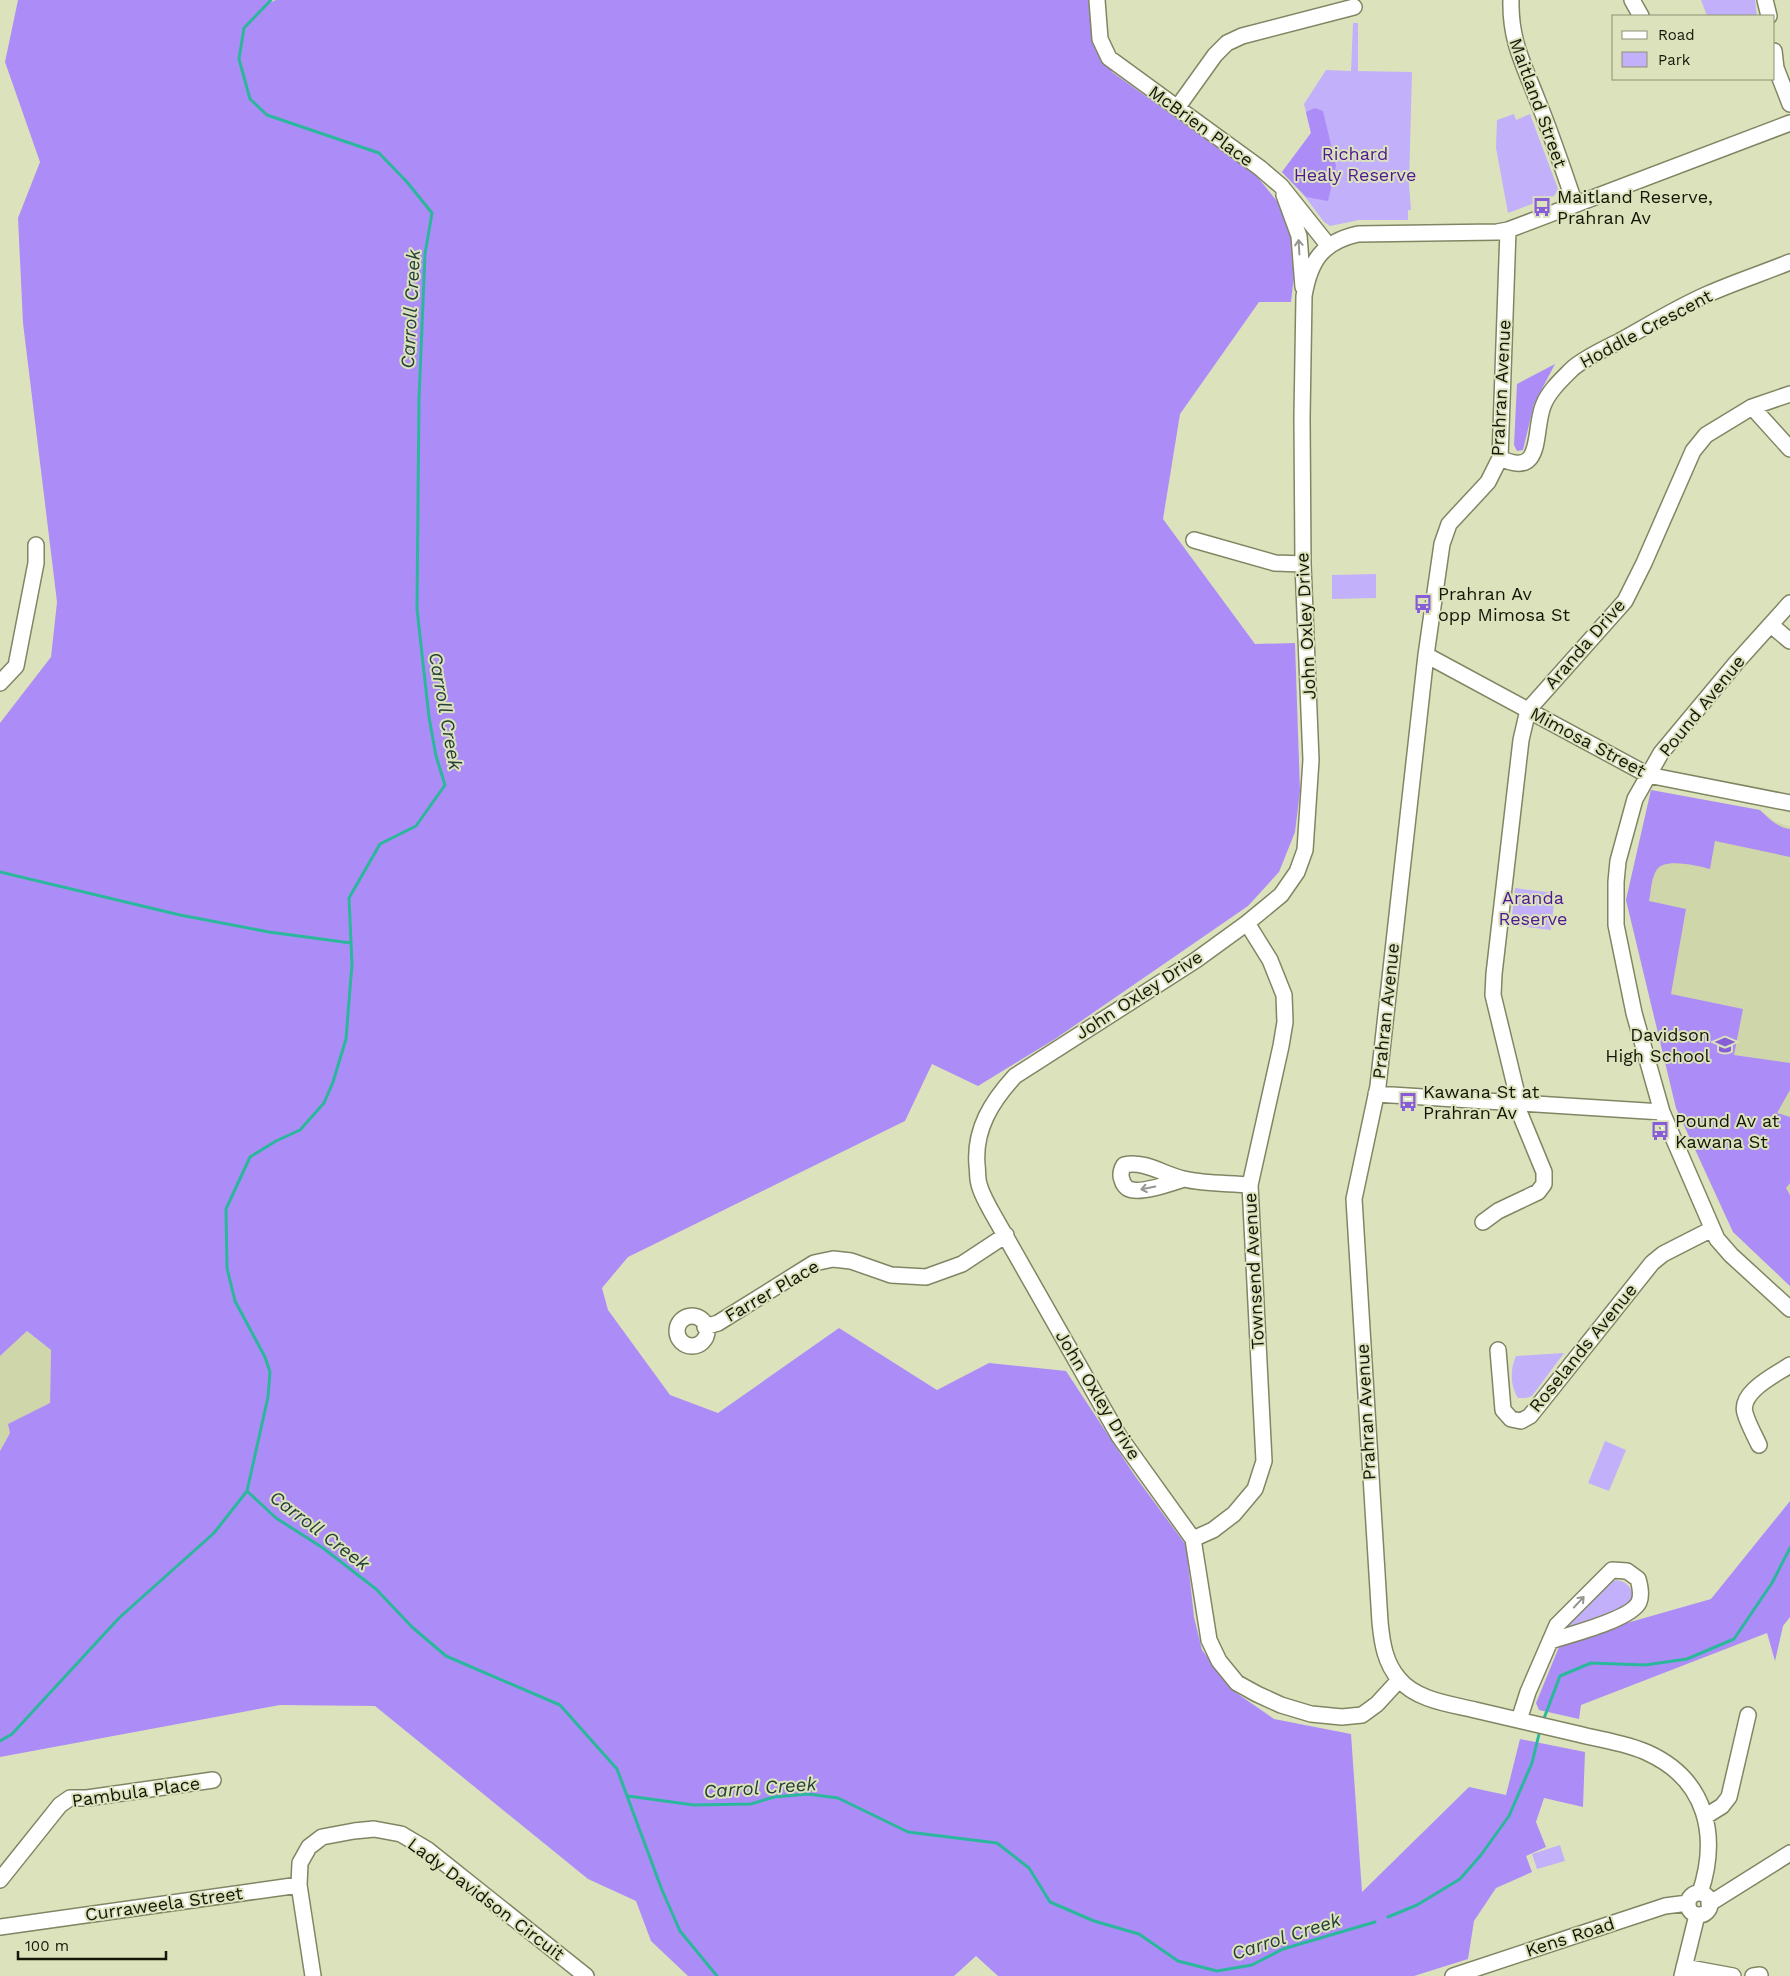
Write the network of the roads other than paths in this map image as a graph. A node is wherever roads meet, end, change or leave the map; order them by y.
1 (1097, 0) edge
2 (1511, 0) edge
3 (1632, 0) edge
4 (1765, 0) edge
5 (1354, 7) dead end
6 (1640, 15) edge
7 (1769, 15) edge
8 (1775, 60) edge
9 (1790, 104) edge
10 (1177, 108) junction
11 (1790, 123) edge
12 (1281, 186) junction
13 (1575, 204) junction
14 (1508, 230) junction
15 (1328, 244) junction
16 (1790, 262) edge
17 (1304, 296) junction
18 (1790, 394) edge
19 (1752, 407) junction
20 (1790, 449) edge
21 (1500, 458) junction
22 (1194, 540) dead end
23 (36, 545) dead end
24 (1302, 564) junction
25 (1790, 603) edge
26 (1771, 625) junction
27 (1790, 641) edge
28 (1426, 655) junction
29 (0, 683) edge
30 (1528, 710) junction
31 (1648, 775) junction
32 (1790, 803) edge
33 (1247, 923) junction
34 (1376, 1094) junction
35 (1518, 1104) junction
36 (1662, 1112) junction
37 (1184, 1180) dead end
38 (1250, 1185) junction
39 (1483, 1222) dead end
40 (1712, 1229) junction
41 (1006, 1236) junction
42 (1790, 1309) edge
43 (706, 1327) dead end
44 (1498, 1350) dead end
45 (1790, 1365) edge
46 (1759, 1445) dead end
47 (1193, 1538) junction
48 (1550, 1640) junction
49 (1400, 1680) junction
50 (1748, 1714) dead end
51 (1519, 1720) junction
52 (213, 1780) dead end
53 (1706, 1816) junction
54 (1790, 1853) edge
55 (0, 1880) edge
56 (299, 1885) junction
57 (1699, 1904) junction
58 (0, 1927) edge
59 (1683, 1972) edge
60 (313, 1976) edge
61 (586, 1976) edge
62 (1453, 1976) edge
63 (1733, 1976) edge

1 - 10 street, McBrien Place
2 - 13 street, Maitland Street
3 - 6 street
4 - 7 street
5 - 10 street
8 - 9 street
10 - 12 street, McBrien Place
11 - 13 street
12 - 15 street, McBrien Place
17 -> 12 street
13 - 14 street
14 - 15 street
14 - 21 street, Prahran Avenue
15 - 17 street, John Oxley Drive
16 - 21 street, Hoddle Crescent
17 - 24 street, John Oxley Drive
18 - 19 street, Aranda Drive
19 - 20 street
19 - 30 street, Aranda Drive
21 - 28 street, Prahran Avenue
22 - 24 street
23 - 29 street
24 - 33 street, John Oxley Drive
25 - 26 street, Pound Avenue
26 - 27 street
26 - 31 street, Pound Avenue
28 - 30 street, Mimosa Street
28 - 34 street, Prahran Avenue
30 - 31 street, Mimosa Street
30 - 35 street
31 - 32 street, Mimosa Street
31 - 36 street, Pound Avenue
33 - 38 street, Townsend Avenue
33 - 41 street, John Oxley Drive
34 - 35 street
34 - 49 street, Prahran Avenue
35 - 36 street
35 - 39 street
36 - 40 street, Pound Avenue
37 - 38 street
38 - 47 street, Townsend Avenue
40 - 42 street, Pound Avenue
40 - 44 street, Roselands Avenue
41 - 43 street, Farrer Place
41 - 47 street, John Oxley Drive
45 - 46 street
47 - 49 street, John Oxley Drive
48 -> 48 street
48 - 51 street
49 - 51 street, Prahran Avenue
50 - 53 street
51 - 53 street, Prahran Avenue
52 - 55 street, Pambula Place
53 - 57 street, Prahran Avenue
54 - 57 street, Kens Road
56 - 58 street, Curraweela Street
56 - 60 street, Lady Davidson Circuit
56 - 61 street, Lady Davidson Circuit
57 - 59 street, Prahran Avenue
57 - 62 street, Kens Road
59 - 63 street

